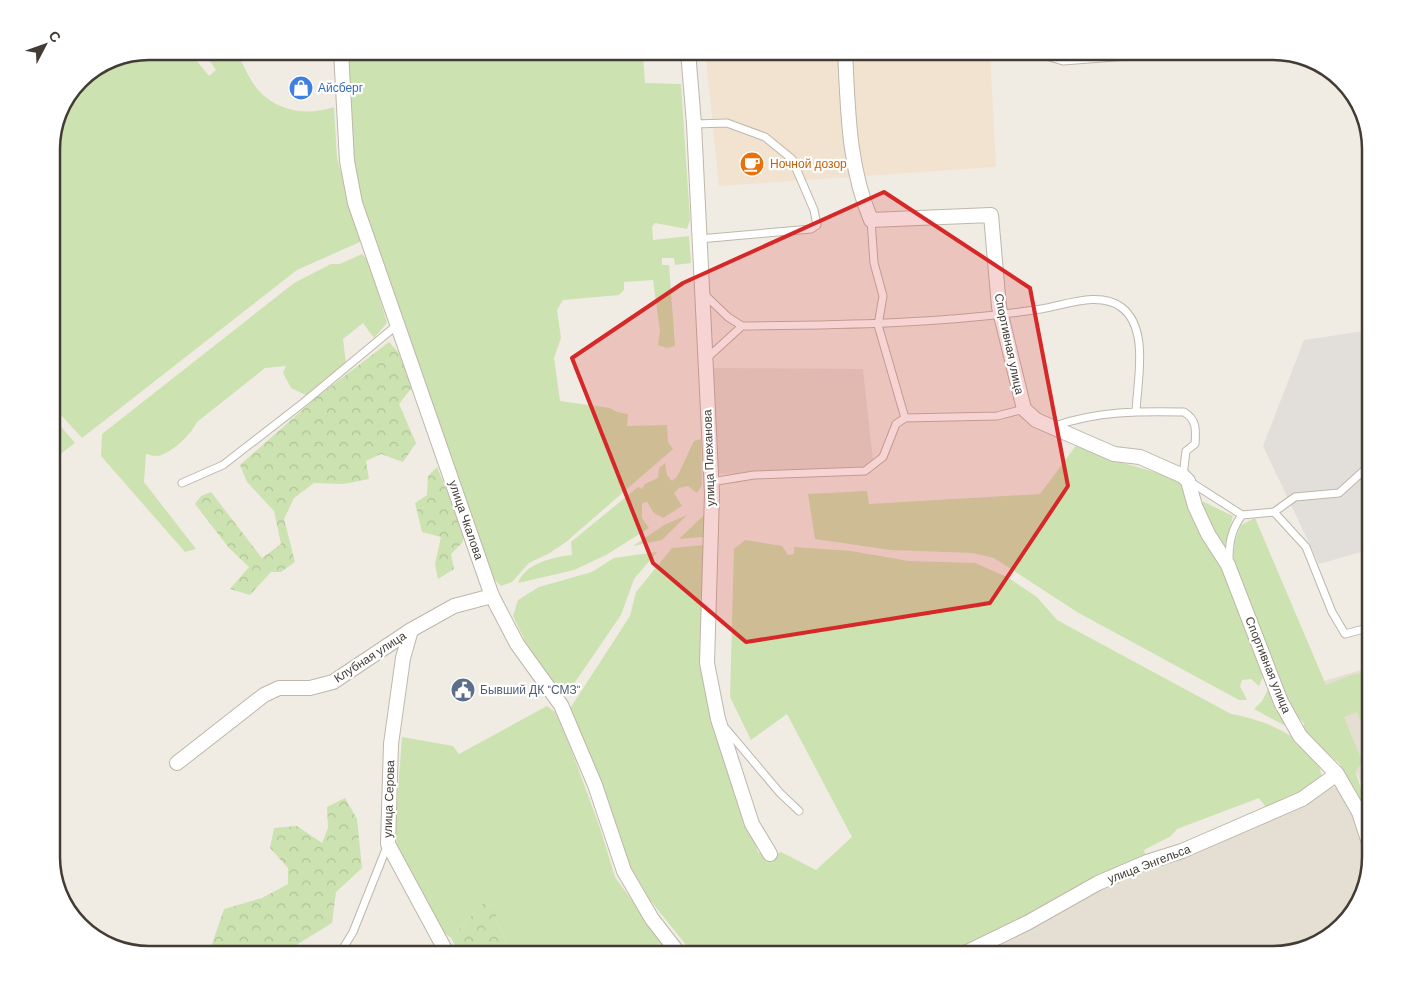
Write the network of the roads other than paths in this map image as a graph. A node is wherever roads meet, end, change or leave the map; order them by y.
1 (342, 60) edge
2 (689, 60) edge
3 (846, 60) edge
4 (1060, 60) edge
5 (1076, 60) edge
6 (694, 124) junction
7 (871, 220) junction
8 (700, 239) junction
9 (702, 292) junction
10 (1001, 314) junction
11 (397, 325) junction
12 (878, 325) junction
13 (742, 326) junction
14 (705, 360) junction
15 (1024, 409) junction
16 (1136, 412) junction
17 (905, 418) junction
18 (1054, 426) junction
19 (1362, 472) edge
20 (1186, 478) junction
21 (711, 482) junction
22 (182, 483) dead end
23 (1274, 512) junction
24 (1242, 515) junction
25 (1228, 565) junction
26 (492, 596) junction
27 (1362, 629) edge
28 (411, 630) junction
29 (718, 719) junction
30 (177, 763) dead end
31 (1337, 774) junction
32 (799, 811) dead end
33 (1362, 821) edge
34 (388, 844) junction
35 (770, 854) dead end
36 (344, 946) edge
37 (443, 946) edge
38 (673, 946) edge
39 (980, 946) edge

1 - 11 street, улица Чкалова
2 - 6 street, улица Плеханова
3 - 7 street
4 - 5 lane
6 - 8 street, улица Плеханова
6 - 8 lane
7 - 10 street, Спортивная улица
7 - 12 lane
8 - 9 street, улица Плеханова
9 - 13 lane
9 - 14 street, улица Плеханова
10 - 12 lane
10 - 15 street, Спортивная улица
10 - 16 lane
11 - 22 lane
11 - 26 street, улица Чкалова
12 - 13 lane
12 - 17 lane
13 - 14 lane
14 - 21 street, улица Плеханова
15 - 17 lane
15 - 18 street, Спортивная улица
16 - 18 lane
16 - 20 lane
17 - 21 lane
18 - 20 street, Спортивная улица
19 - 23 lane
20 - 24 lane
20 - 25 street, Спортивная улица
21 - 29 street, улица Плеханова
23 - 24 lane
23 - 27 lane
24 - 25 lane
25 - 31 street, Спортивная улица
26 - 28 street, Клубная улица
26 - 38 street, улица Чкалова
28 - 30 street, Клубная улица
28 - 34 street, улица Серова
29 - 32 lane
29 - 35 street, улица Плеханова
31 - 33 street, Спортивная улица
31 - 39 street, улица Энгельса
34 - 36 lane
34 - 37 street, улица Серова

